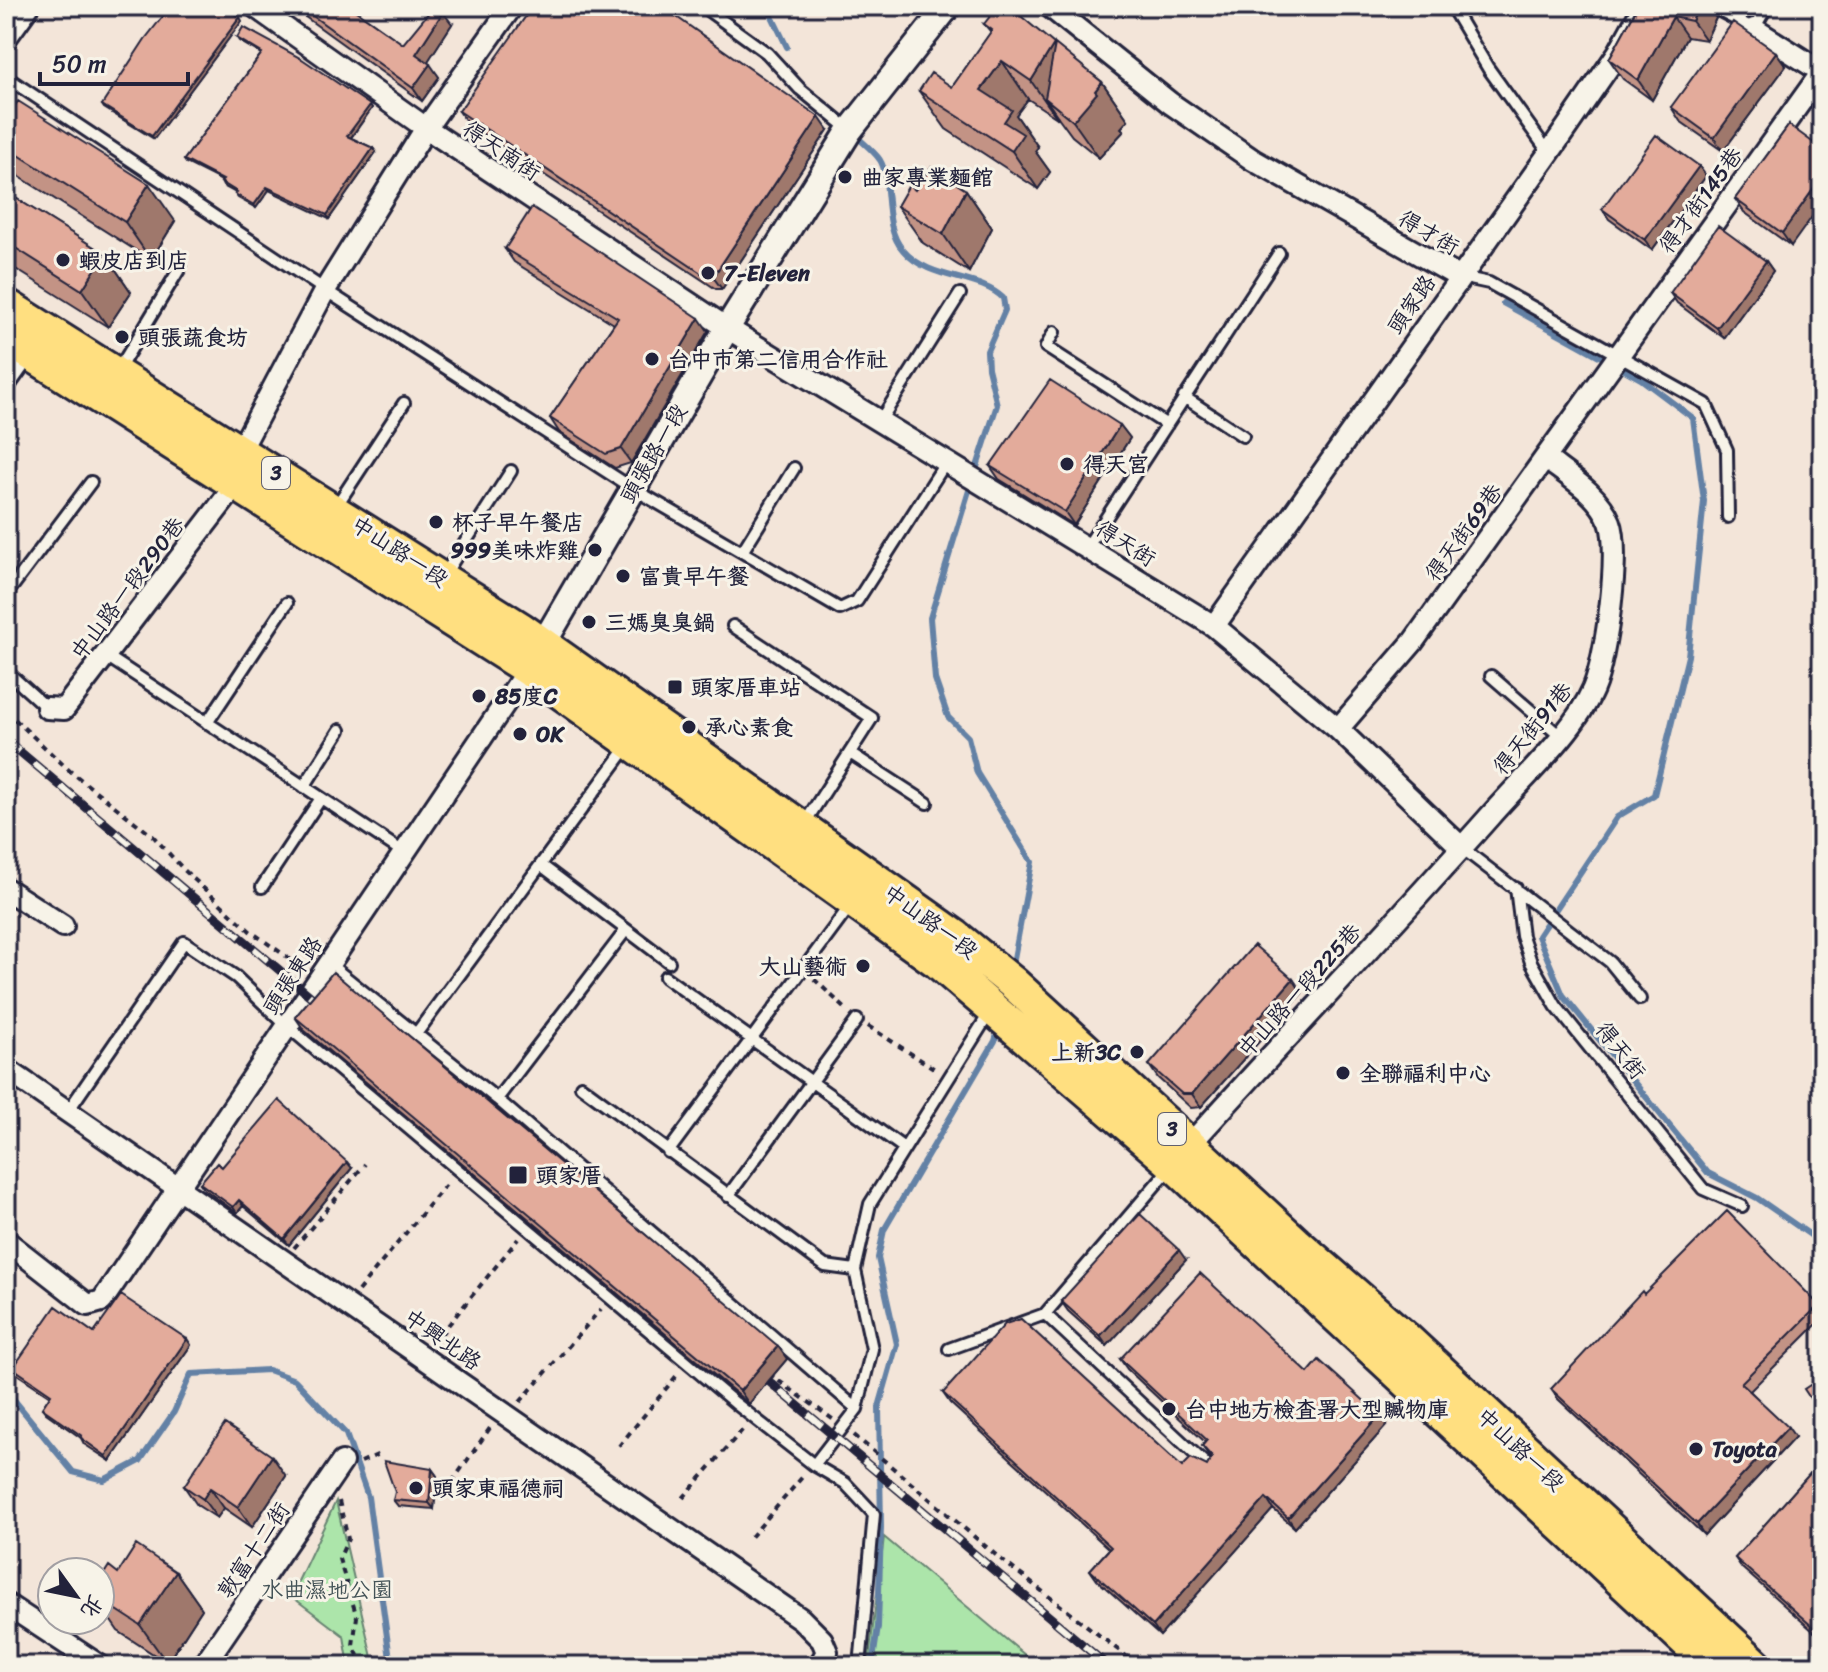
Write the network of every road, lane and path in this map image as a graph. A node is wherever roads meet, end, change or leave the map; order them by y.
1 (29, 6) edge
2 (512, 6) edge
3 (702, 6) edge
4 (948, 6) edge
5 (1049, 6) edge
6 (1451, 6) edge
7 (1644, 6) edge
8 (1710, 6) edge
9 (1767, 6) edge
10 (260, 8) edge
11 (1754, 29) junction
12 (6, 38) edge
13 (1822, 72) edge
14 (6, 77) edge
15 (426, 128) junction
16 (850, 130) junction
17 (1549, 153) junction
18 (1279, 253) dead end
19 (180, 268) dead end
20 (1459, 277) junction
21 (325, 290) junction
22 (960, 294) dead end
23 (6, 305) edge
24 (727, 328) junction
25 (1054, 332) dead end
26 (17, 345) edge
27 (1618, 355) junction
28 (116, 373) junction
29 (6, 382) edge
30 (1184, 397) junction
31 (404, 403) dead end
32 (880, 421) junction
33 (1167, 425) junction
34 (1243, 436) dead end
35 (1545, 458) junction
36 (946, 462) junction
37 (239, 466) junction
38 (794, 468) dead end
39 (511, 471) dead end
40 (91, 482) dead end
41 (632, 488) junction
42 (334, 508) junction
43 (1728, 517) dead end
44 (1087, 547) junction
45 (742, 552) junction
46 (442, 577) junction
47 (6, 595) edge
48 (287, 603) dead end
49 (733, 626) dead end
50 (1214, 626) junction
51 (105, 655) junction
52 (536, 657) junction
53 (6, 671) edge
54 (1491, 676) dead end
55 (47, 708) joint
56 (6, 711) edge
57 (207, 723) junction
58 (1338, 729) junction
59 (340, 730) dead end
60 (1560, 736) junction
61 (630, 743) junction
62 (850, 753) junction
63 (304, 787) junction
64 (321, 798) junction
65 (927, 803) dead end
66 (801, 829) junction
67 (1462, 848) junction
68 (403, 852) junction
69 (541, 865) junction
70 (262, 887) dead end
71 (1516, 888) junction
72 (6, 889) edge
73 (853, 901) junction
74 (63, 926) dead end
75 (626, 930) junction
76 (669, 962) dead end
77 (803, 969) junction
78 (323, 970) junction
79 (665, 977) dead end
80 (1640, 999) dead end
81 (993, 1007) junction
82 (857, 1020) junction
83 (287, 1026) junction
84 (416, 1034) junction
85 (752, 1039) junction
86 (6, 1069) edge
87 (947, 1077) junction
88 (811, 1082) junction
89 (581, 1086) dead end
90 (497, 1099) junction
91 (68, 1111) junction
92 (904, 1148) junction
93 (668, 1152) junction
94 (1181, 1155) junction
95 (365, 1164) dead end
96 (458, 1170) junction
97 (181, 1188) junction
98 (728, 1196) junction
99 (1742, 1206) dead end
100 (527, 1228) junction
101 (6, 1241) edge
102 (285, 1259) junction
103 (855, 1270) junction
104 (610, 1298) junction
105 (348, 1303) junction
106 (1045, 1314) junction
107 (949, 1349) dead end
108 (424, 1355) junction
109 (687, 1363) junction
110 (759, 1368) edge
111 (857, 1409) junction
112 (506, 1412) junction
113 (754, 1417) junction
114 (845, 1428) junction
115 (619, 1446) dead end
116 (382, 1453) dead end
117 (814, 1465) junction
118 (342, 1468) junction
119 (1211, 1469) edge
120 (445, 1492) dead end
121 (683, 1498) dead end
122 (751, 1537) dead end
123 (6, 1604) edge
124 (100, 1666) edge
125 (203, 1666) edge
126 (363, 1666) edge
127 (819, 1666) edge
128 (860, 1666) edge
129 (1139, 1666) edge
130 (1713, 1666) edge
131 (1757, 1666) edge

1 - 12 street
2 - 15 street, 中山路一段290巷
3 - 16 lane
4 - 16 street, 頭張路一段
5 - 20 street, 得才街
6 - 17 lane
7 - 17 street, 頭家路
8 - 11 lane
9 - 11 lane
10 - 15 street, 得天南街
11 - 13 street, 得才街145巷
13 - 27 street, 得才街145巷
14 - 21 lane
15 - 21 street, 中山路一段290巷
15 - 24 street, 得天南街
16 - 24 street, 頭張路一段
17 - 20 street, 頭家路
18 - 30 lane
19 - 28 lane
20 - 27 lane, 得才街
20 - 50 street, 頭家路
21 - 37 street, 中山路一段290巷
21 - 41 lane
22 - 32 lane
23 - 28 main road, 中山路一段 / 3
24 - 32 street, 得天街
24 - 41 street, 頭張路一段
25 - 33 lane
26 - 29 street
26 - 37 main road, 中山路一段 / 3
27 - 35 street, 得天街69巷
27 - 43 lane, 得才街
28 - 37 main road, 中山路一段 / 3
30 - 33 lane
30 - 34 lane
31 - 42 lane
32 - 36 street, 得天街
33 - 44 lane
35 - 58 street, 得天街69巷
35 - 60 street, 得天街91巷
36 - 44 street, 得天街
36 - 45 lane
37 - 42 main road, 中山路一段 / 3
37 - 51 street, 中山路一段290巷
37 - 52 main road, 中山路一段 / 3
38 - 45 lane
39 - 46 lane
40 - 47 lane
41 - 45 lane
41 - 52 street, 頭張路一段
42 - 46 main road, 中山路一段 / 3
44 - 50 street, 得天街
46 - 52 main road, 中山路一段 / 3
48 - 57 lane
49 - 62 lane
50 - 58 street, 得天街
51 - 55 street, 中山路一段290巷
51 - 57 lane
52 - 61 main road, 中山路一段 / 3
52 - 66 main road, 中山路一段 / 3
52 - 68 street, 頭張東路
53 - 55 lane
54 - 60 lane
56 - 78 path
57 - 63 lane
58 - 67 street, 得天街
59 - 63 lane
60 - 67 street, 得天街91巷
61 - 69 lane
61 - 73 main road, 中山路一段 / 3
62 - 65 lane
62 - 66 lane
63 - 64 lane
64 - 68 lane
64 - 70 lane
66 - 94 main road, 中山路一段 / 3
67 - 71 lane
67 - 94 street, 中山路一段225巷
68 - 78 street, 頭張東路
69 - 75 lane
69 - 84 lane
71 - 80 lane
71 - 99 lane, 得天街
72 - 74 street
73 - 77 lane
73 - 81 main road, 中山路一段 / 3
75 - 76 lane
75 - 90 lane
77 - 82 path
77 - 85 lane
78 - 83 street, 頭張東路
78 - 84 lane
79 - 85 lane
81 - 87 lane
81 - 94 main road, 中山路一段 / 3
82 - 87 path
82 - 88 lane
83 - 91 lane
83 - 96 lane
83 - 97 street, 頭張東路
84 - 90 lane
85 - 88 lane
85 - 93 lane
86 - 91 street, 中興北路
87 - 92 lane
88 - 92 lane
88 - 98 lane
89 - 93 lane
90 - 111 lane
91 - 97 street, 中興北路
92 - 103 lane
93 - 98 lane
94 - 106 lane
94 - 130 main road, 中山路一段 / 3
94 - 131 main road, 中山路一段 / 3
95 - 102 path
96 - 100 lane
96 - 105 path
97 - 101 street, 頭張東路
97 - 102 street, 中興北路
98 - 103 lane
100 - 104 lane
100 - 108 path
102 - 105 street, 中興北路
103 - 111 lane
104 - 109 lane
104 - 112 path
105 - 108 street, 中興北路
106 - 107 lane
106 - 119 lane
108 - 112 street, 中興北路
109 - 113 lane
109 - 115 path
110 - 114 path
111 - 114 lane
112 - 120 path
112 - 127 street, 中興北路
113 - 117 lane
113 - 121 path
114 - 117 lane
114 - 129 path
116 - 118 path
117 - 122 path
117 - 128 lane
118 - 125 street, 敦富十二街
118 - 126 path
123 - 124 street

